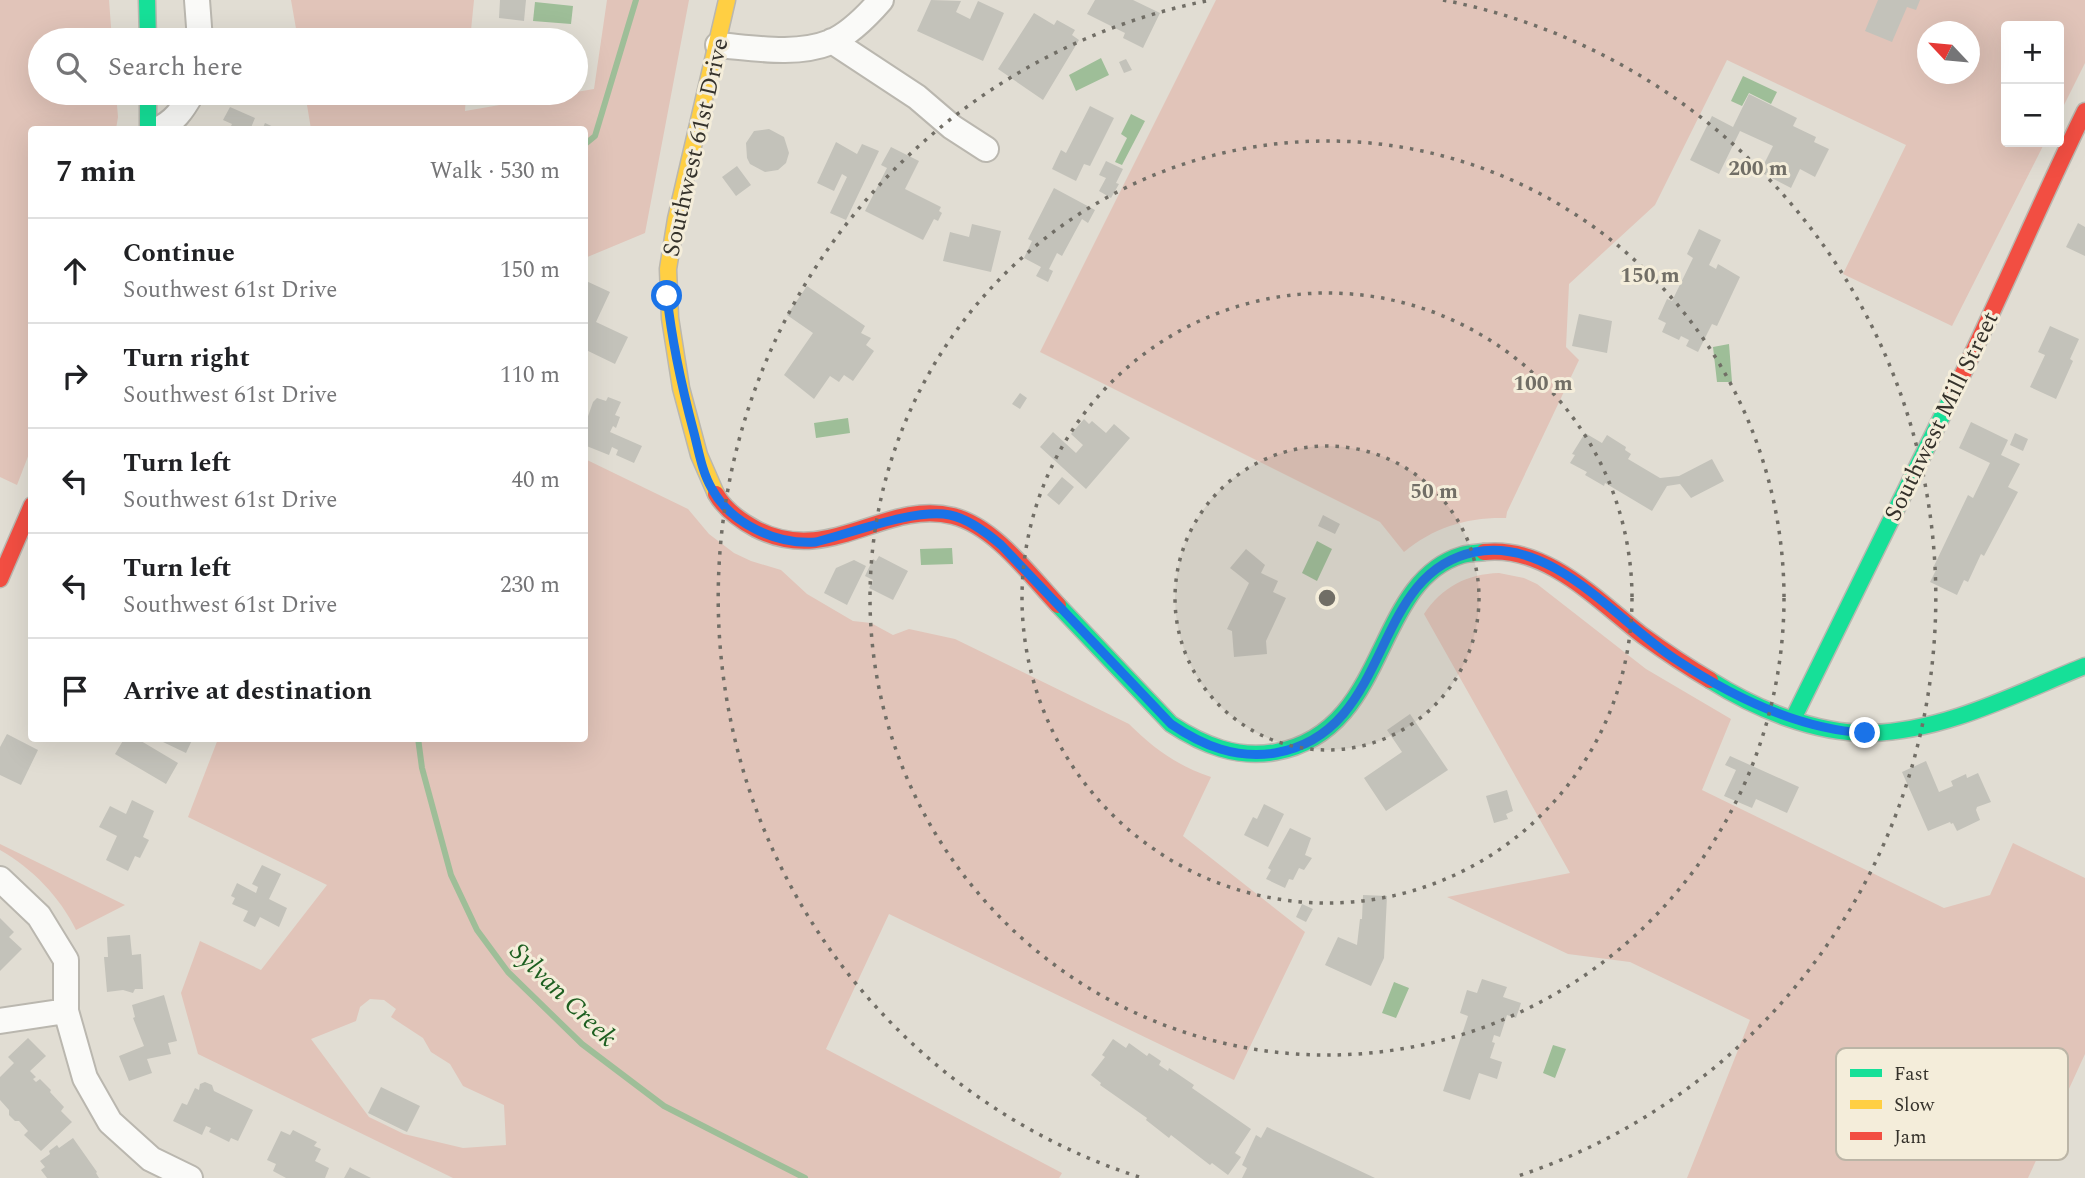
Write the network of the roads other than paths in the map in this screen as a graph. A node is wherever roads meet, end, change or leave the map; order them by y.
1 (147, 0) edge
2 (197, 0) edge
3 (727, 0) edge
4 (881, 0) edge
5 (148, 28) edge
6 (199, 28) edge
7 (832, 41) junction
8 (718, 46) junction
9 (148, 105) edge
10 (185, 105) edge
11 (2085, 111) edge
12 (148, 126) edge
13 (163, 126) edge
14 (986, 149) dead end
15 (28, 514) edge
16 (0, 579) edge
17 (2085, 666) edge
18 (1793, 719) junction
19 (0, 879) edge
20 (66, 1011) junction
21 (0, 1021) edge
22 (190, 1178) edge

1 - 5 street
2 - 6 street
3 - 8 street, Southwest 61st Drive
4 - 7 street
7 - 8 street
7 - 14 street
8 - 18 street, Southwest 61st Drive
9 - 12 street
10 - 13 street
11 - 18 street, Southwest Mill Street
15 - 16 street
17 - 18 street, Southwest 61st Drive
19 - 20 street
20 - 21 street
20 - 22 street

